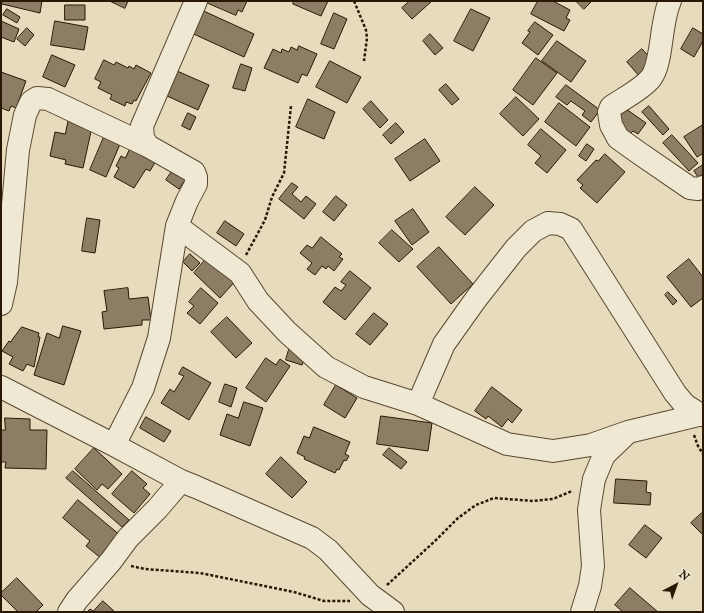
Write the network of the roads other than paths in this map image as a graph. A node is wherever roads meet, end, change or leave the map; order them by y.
1 (196, 1) edge
2 (670, 1) edge
3 (148, 146) junction
4 (703, 188) edge
5 (177, 226) junction
6 (1, 304) edge
7 (1, 387) edge
8 (418, 404) junction
9 (702, 414) edge
10 (628, 432) junction
11 (114, 445) junction
12 (181, 482) junction
13 (69, 612) edge
14 (393, 612) edge
15 (582, 612) edge

1 - 3 street
2 - 4 street
3 - 5 street
3 - 6 street
5 - 8 street
5 - 11 street
7 - 11 street
8 - 9 street
8 - 10 street
9 - 10 street
10 - 15 street
11 - 12 street
12 - 13 street
12 - 14 street

